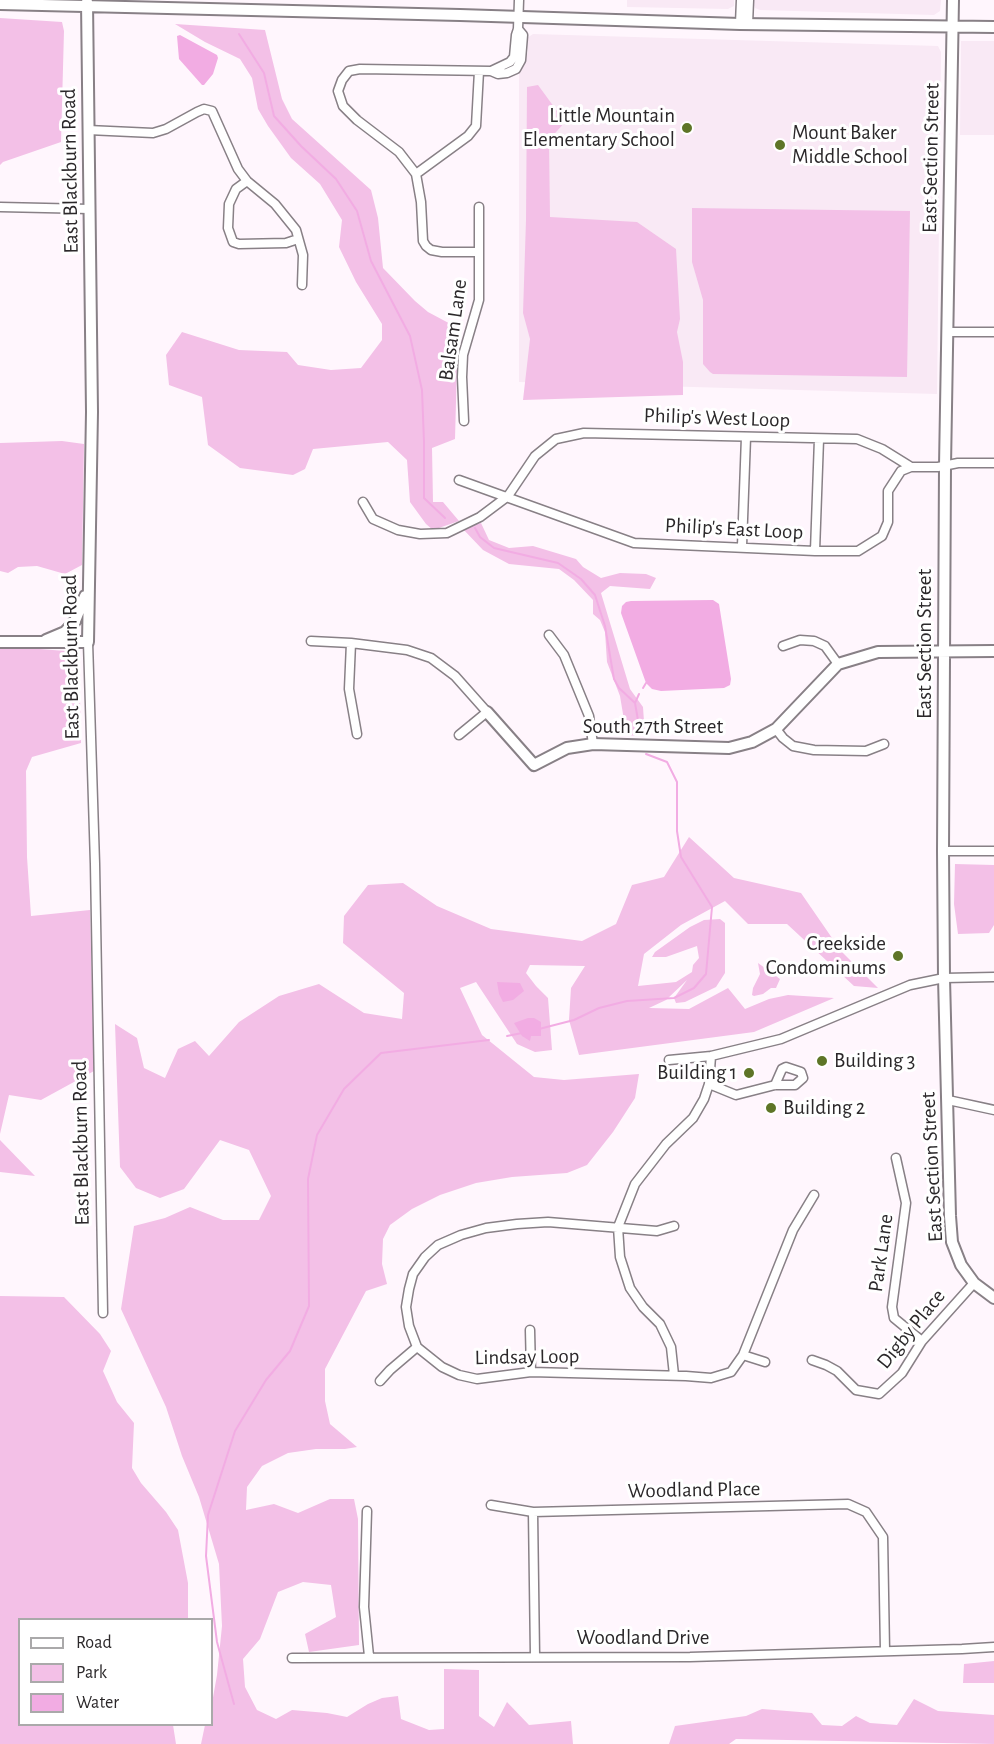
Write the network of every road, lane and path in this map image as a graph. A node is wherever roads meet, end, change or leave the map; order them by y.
1 (519, 0) edge
2 (741, 0) edge
3 (749, 0) edge
4 (954, 0) edge
5 (0, 4) edge
6 (87, 4) edge
7 (519, 17) junction
8 (744, 24) junction
9 (953, 27) junction
10 (994, 27) edge
11 (479, 71) junction
12 (88, 129) junction
13 (416, 174) junction
14 (247, 181) junction
15 (0, 207) edge
16 (479, 207) dead end
17 (90, 209) junction
18 (298, 239) junction
19 (479, 252) junction
20 (302, 285) dead end
21 (947, 332) junction
22 (994, 332) edge
23 (464, 421) dead end
24 (746, 437) junction
25 (819, 439) junction
26 (994, 463) edge
27 (945, 466) junction
28 (911, 467) junction
29 (459, 480) dead end
30 (508, 496) junction
31 (363, 502) dead end
32 (742, 546) junction
33 (815, 551) junction
34 (89, 580) junction
35 (549, 635) dead end
36 (311, 641) dead end
37 (0, 642) edge
38 (40, 642) junction
39 (88, 642) junction
40 (351, 643) junction
41 (783, 646) dead end
42 (994, 651) edge
43 (944, 652) junction
44 (838, 664) junction
45 (487, 712) junction
46 (776, 729) junction
47 (357, 734) dead end
48 (459, 735) dead end
49 (593, 744) junction
50 (884, 744) dead end
51 (943, 850) junction
52 (994, 851) edge
53 (994, 977) edge
54 (944, 978) junction
55 (711, 1056) junction
56 (669, 1060) dead end
57 (709, 1084) junction
58 (775, 1085) dead end
59 (948, 1100) junction
60 (994, 1110) edge
61 (896, 1158) dead end
62 (814, 1195) dead end
63 (674, 1226) dead end
64 (618, 1227) junction
65 (974, 1283) junction
66 (994, 1298) edge
67 (104, 1314) dead end
68 (530, 1330) dead end
69 (922, 1341) junction
70 (417, 1347) junction
71 (743, 1355) junction
72 (812, 1360) dead end
73 (765, 1362) dead end
74 (531, 1372) junction
75 (674, 1375) junction
76 (380, 1381) dead end
77 (491, 1505) dead end
78 (367, 1511) dead end
79 (533, 1512) junction
80 (994, 1647) edge
81 (885, 1651) junction
82 (369, 1656) junction
83 (535, 1656) junction
84 (292, 1658) dead end

1 - 7 street
2 - 8 street
3 - 8 street
4 - 9 street, East Section Street
5 - 6 street
6 - 7 street
6 - 12 street, East Blackburn Road
7 - 8 street
7 - 11 street
8 - 9 street
9 - 10 street
9 - 21 street, East Section Street
11 - 13 street
11 - 13 street
12 - 14 street
12 - 17 street, East Blackburn Road
13 - 19 street
14 - 18 street
14 - 18 street
15 - 17 street
16 - 19 street, Balsam Lane
17 - 34 street, East Blackburn Road
18 - 20 street
19 - 23 street, Balsam Lane
21 - 22 street
21 - 27 street, East Section Street
24 - 25 street, Philip's West Loop
24 - 30 street, Philip's West Loop
24 - 32 street
25 - 28 street, Philip's West Loop
25 - 33 street
26 - 27 street
27 - 28 street
27 - 43 street, East Section Street
28 - 33 street, Philip's East Loop
29 - 30 street, Philip's East Loop
30 - 31 street, Philip's West Loop
30 - 32 street, Philip's East Loop
32 - 33 street, Philip's East Loop
34 - 38 street
34 - 39 street, East Blackburn Road
35 - 49 street
36 - 40 street
37 - 38 street
38 - 39 street
39 - 67 street, East Blackburn Road
40 - 45 street
40 - 47 street
41 - 44 street
42 - 43 street, South 27th Street
43 - 44 street, South 27th Street
43 - 51 street, East Section Street
44 - 46 street, South 27th Street
45 - 48 street
45 - 49 street, South 27th Street
46 - 49 street, South 27th Street
46 - 50 street
51 - 52 street
51 - 54 street, East Section Street
53 - 54 street
54 - 55 street
54 - 59 street, East Section Street
55 - 56 street
55 - 57 street
57 - 58 street
57 - 64 street
59 - 60 street
59 - 65 street, East Section Street
61 - 69 street, Park Lane
62 - 71 street, Lindsay Loop
63 - 64 street
64 - 70 street
64 - 75 street
65 - 66 street
65 - 69 street, Digby Place
68 - 74 street
69 - 72 street, Digby Place
70 - 74 street, Lindsay Loop
70 - 76 street
71 - 73 street
71 - 75 street, Lindsay Loop
74 - 75 street, Lindsay Loop
77 - 79 street, Woodland Place
78 - 82 street
79 - 81 street, Woodland Place
79 - 83 street
80 - 81 street, Woodland Drive
81 - 83 street, Woodland Drive
82 - 83 street, Woodland Drive
82 - 84 street, Woodland Drive

